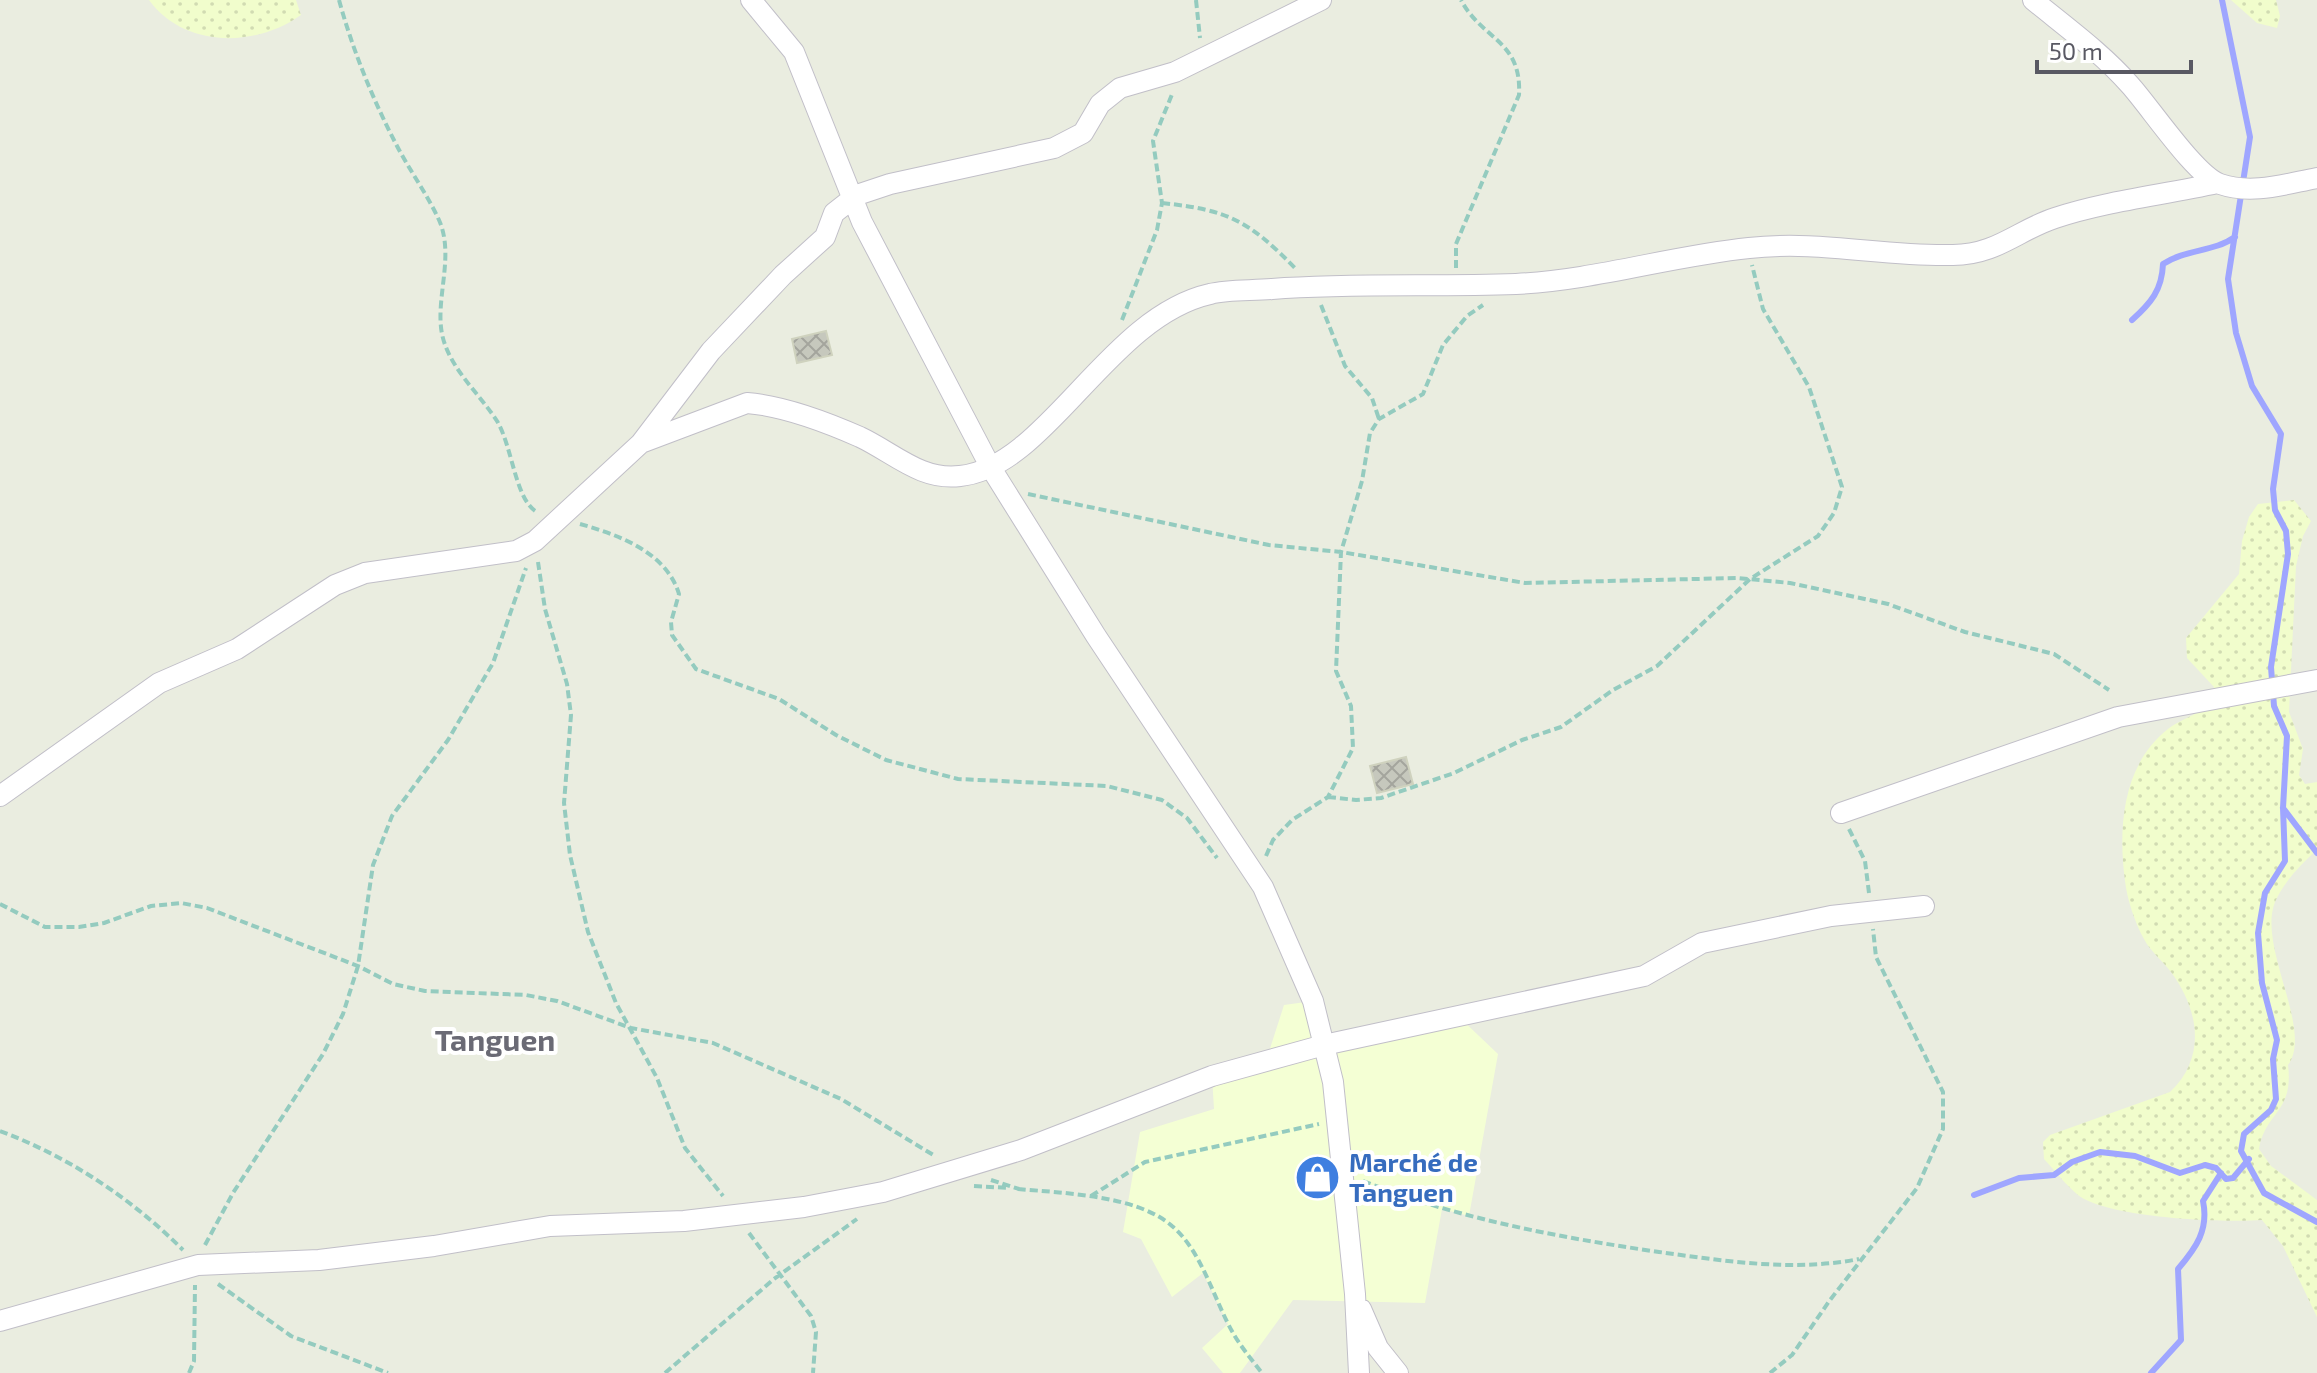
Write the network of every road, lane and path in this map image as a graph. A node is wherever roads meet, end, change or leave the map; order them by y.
1 (339, 0) edge
2 (751, 0) edge
3 (1196, 0) edge
4 (1321, 0) edge
5 (1461, 0) edge
6 (2033, 0) edge
7 (1187, 67) junction
8 (2317, 178) edge
9 (2217, 183) junction
10 (853, 198) junction
11 (1750, 248) junction
12 (1464, 284) junction
13 (1517, 284) junction
14 (1467, 316) junction
15 (1122, 322) dead end
16 (641, 443) junction
17 (991, 468) junction
18 (1005, 490) junction
19 (559, 518) junction
20 (535, 541) junction
21 (1341, 552) junction
22 (1750, 579) junction
23 (2317, 680) edge
24 (2109, 690) dead end
25 (0, 796) edge
26 (1328, 797) junction
27 (1841, 813) joint
28 (1222, 864) dead end
29 (1263, 887) junction
30 (0, 904) edge
31 (1924, 906) dead end
32 (1872, 913) junction
33 (358, 966) junction
34 (631, 1028) junction
35 (1324, 1045) junction
36 (1337, 1121) junction
37 (1342, 1173) junction
38 (961, 1177) junction
39 (1019, 1189) junction
40 (883, 1192) junction
41 (1091, 1196) junction
42 (737, 1215) junction
43 (1861, 1259) junction
44 (198, 1265) junction
45 (779, 1275) junction
46 (1355, 1294) junction
47 (0, 1321) edge
48 (189, 1373) edge
49 (665, 1373) edge
50 (813, 1373) edge
51 (1262, 1373) edge
52 (1359, 1373) edge
53 (1398, 1373) edge
54 (1770, 1373) edge

1 - 19 path
2 - 10 street
3 - 7 path
4 - 7 street
5 - 12 path
6 - 9 street
7 - 10 street
7 - 15 path
8 - 9 street
9 - 11 street
10 - 16 street
10 - 17 street
11 - 13 street
11 - 22 path
12 - 13 street
12 - 14 path
12 - 17 street
13 - 14 path
14 - 21 path
16 - 17 street
16 - 19 street
17 - 18 street
18 - 21 path
18 - 29 street
19 - 20 street
19 - 28 path
20 - 25 street
20 - 33 path
20 - 34 path
21 - 22 path
21 - 26 path
22 - 24 path
22 - 26 path
23 - 27 street
26 - 29 path
27 - 32 path
29 - 35 street
30 - 33 path
31 - 32 street
32 - 35 street
32 - 43 path
33 - 34 path
33 - 44 path
34 - 38 path
34 - 42 path
35 - 36 street
35 - 38 street
36 - 37 street
36 - 41 path
37 - 43 path
37 - 46 street
38 - 39 path
38 - 39 path
38 - 40 street
39 - 41 path
40 - 42 street
40 - 45 path
41 - 51 path
42 - 44 street
42 - 45 path
43 - 54 path
44 - 47 street
44 - 48 path
45 - 49 path
45 - 50 path
46 - 52 street
46 - 53 street

